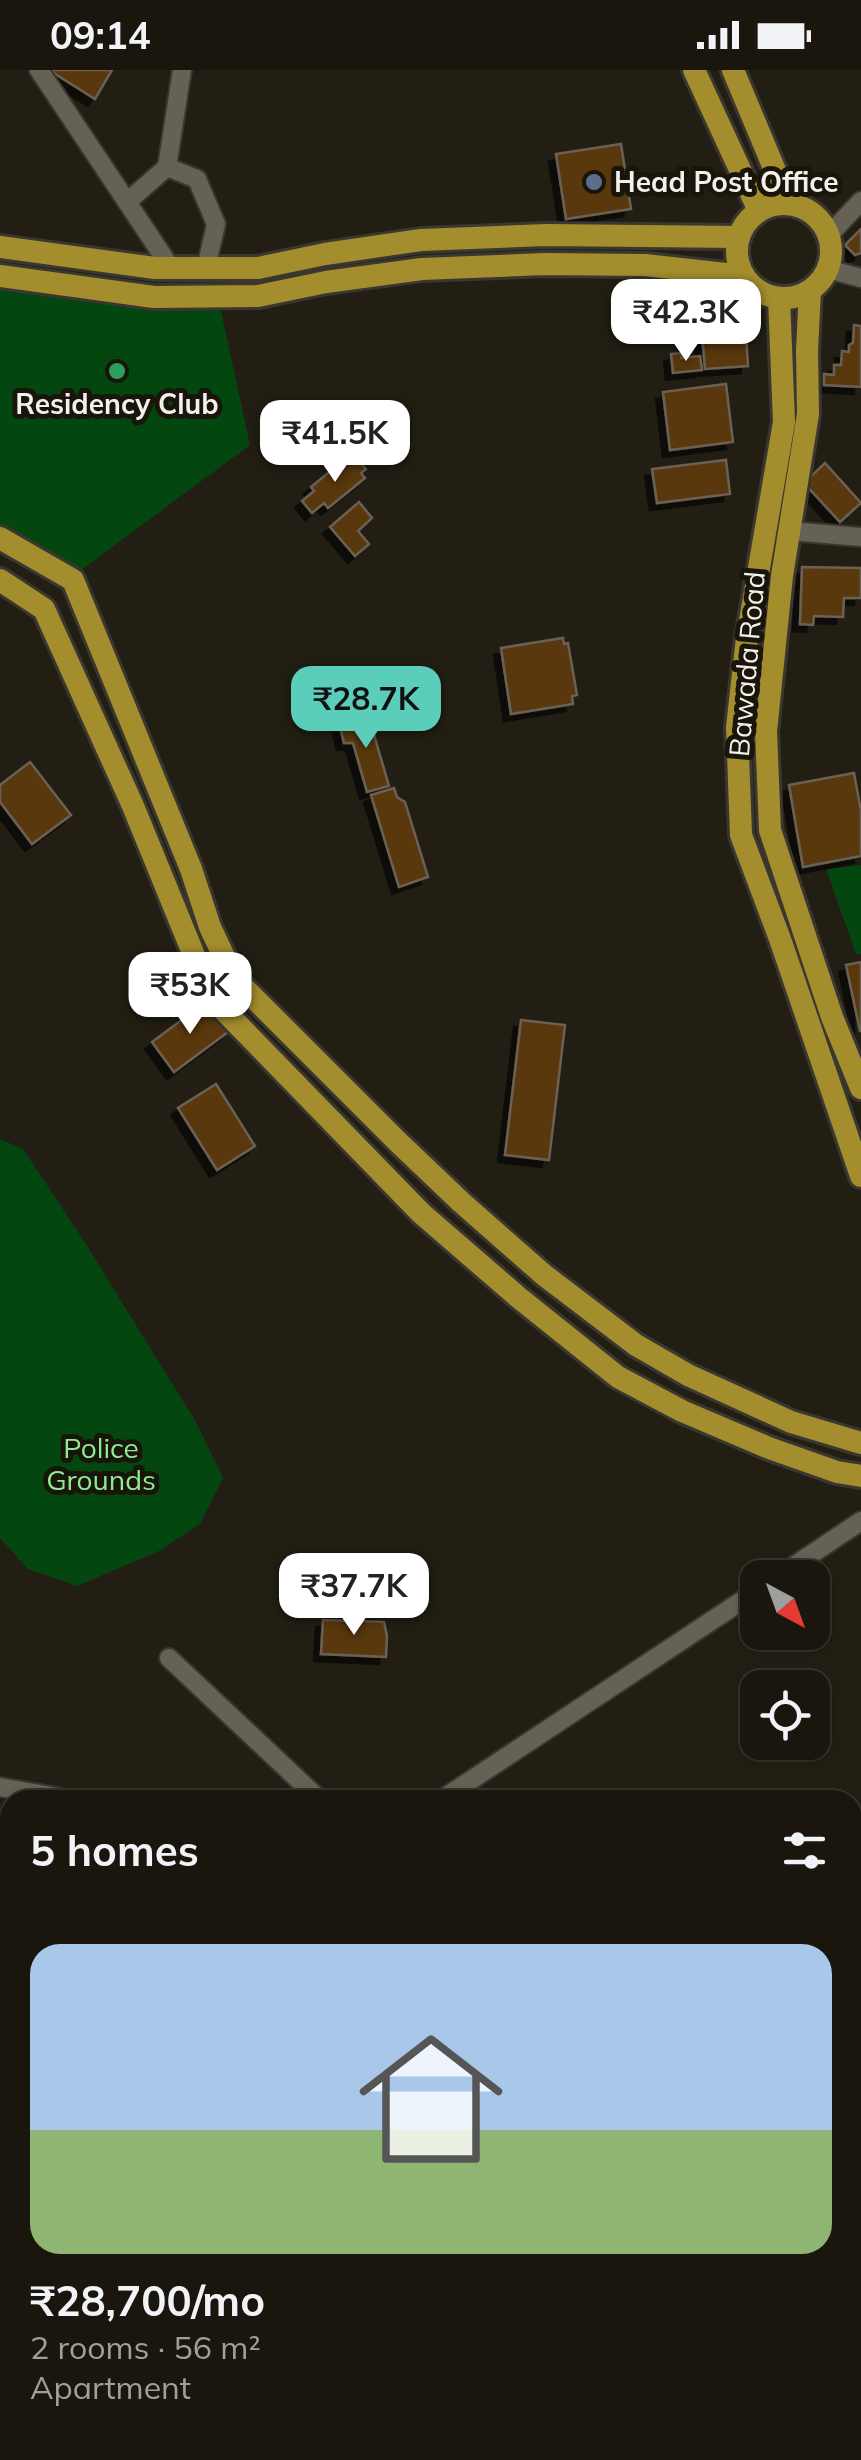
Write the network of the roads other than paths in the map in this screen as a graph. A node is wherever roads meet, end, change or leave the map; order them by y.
1 (40, 70) edge
2 (182, 70) edge
3 (694, 70) edge
4 (733, 70) edge
5 (166, 167) junction
6 (861, 201) edge
7 (127, 202) junction
8 (789, 204) junction
9 (759, 212) junction
10 (829, 235) junction
11 (739, 236) junction
12 (0, 248) edge
13 (171, 268) junction
14 (206, 268) junction
15 (828, 269) junction
16 (0, 276) edge
17 (744, 276) junction
18 (861, 278) edge
19 (810, 291) junction
20 (779, 298) junction
21 (790, 531) junction
22 (861, 536) edge
23 (0, 538) edge
24 (0, 580) edge
25 (233, 976) junction
26 (211, 997) junction
27 (861, 1088) edge
28 (861, 1176) edge
29 (861, 1443) edge
30 (861, 1476) edge
31 (861, 1522) edge
32 (803, 1560) edge
33 (740, 1602) edge
34 (169, 1658) dead end
35 (309, 1790) edge
36 (456, 1790) edge

1 - 7 street
2 - 5 street
3 - 9 main road
4 - 8 main road
5 - 7 street
5 - 14 street
6 - 10 street
7 - 13 street
8 - 9 main road
8 - 10 main road
9 - 11 main road
10 - 15 main road
11 - 14 main road
11 - 17 main road
12 - 13 main road
13 - 14 main road
15 - 18 street
15 - 19 main road
16 - 17 main road
17 - 20 main road
19 - 20 main road
19 - 21 main road, Bawada Road
20 - 28 main road
21 - 22 street
21 - 27 main road, Bawada Road
23 - 25 main road
24 - 26 main road
25 - 26 main road
25 - 29 main road
26 - 30 main road
31 - 32 street
33 - 36 street
34 - 35 street

